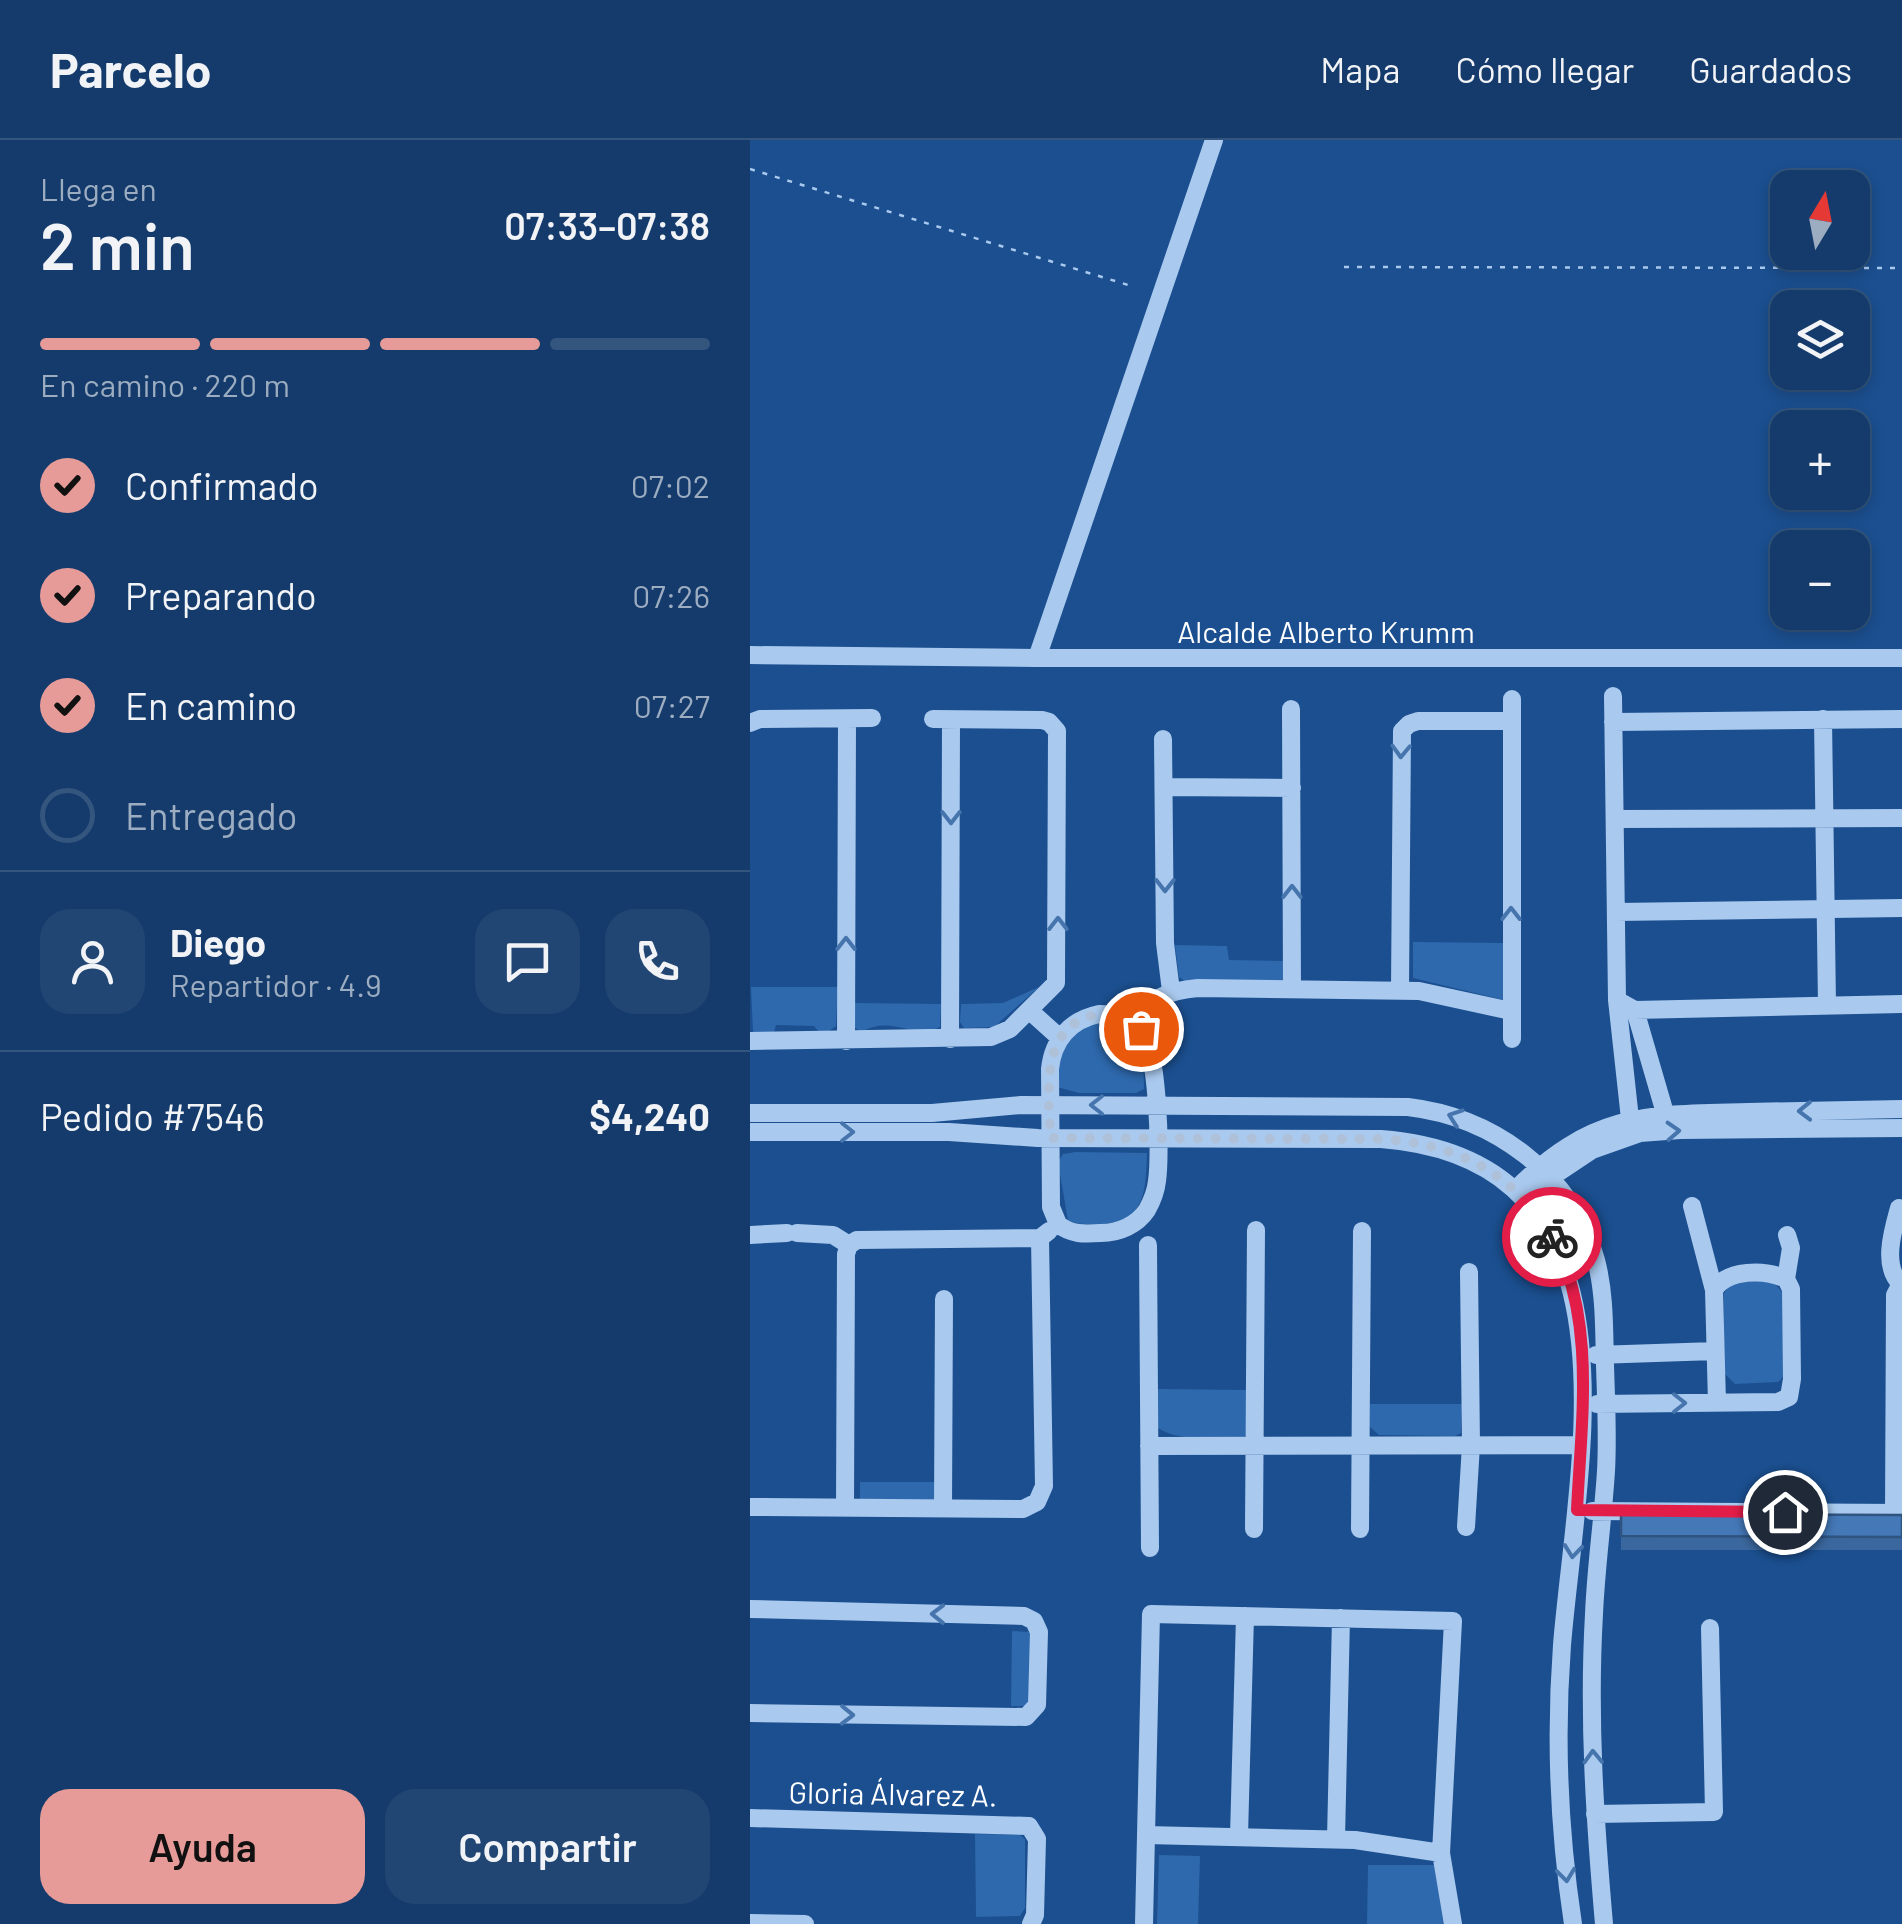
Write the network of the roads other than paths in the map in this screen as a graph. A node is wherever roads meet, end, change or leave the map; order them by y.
1 (1214, 140) edge
2 (750, 655) edge
3 (1037, 658) junction
4 (1902, 658) edge
5 (1613, 696) dead end
6 (1512, 700) dead end
7 (1291, 708) dead end
8 (872, 718) dead end
9 (1822, 719) junction
10 (847, 720) junction
11 (1902, 720) edge
12 (1511, 721) junction
13 (1613, 722) junction
14 (750, 723) edge
15 (1163, 738) dead end
16 (1164, 788) junction
17 (1292, 788) junction
18 (1824, 818) junction
19 (1902, 818) edge
20 (1614, 819) junction
21 (1826, 908) junction
22 (1902, 908) edge
23 (1616, 912) junction
24 (1292, 990) junction
25 (1400, 990) junction
26 (1171, 992) junction
27 (1617, 1000) junction
28 (1902, 1004) edge
29 (1827, 1005) junction
30 (1635, 1010) junction
31 (1030, 1012) junction
32 (1511, 1012) junction
33 (1133, 1022) junction
34 (1060, 1038) junction
35 (1512, 1039) dead end
36 (950, 1040) junction
37 (750, 1041) edge
38 (846, 1041) junction
39 (1156, 1105) junction
40 (1050, 1106) junction
41 (1902, 1109) edge
42 (750, 1113) edge
43 (1665, 1114) junction
44 (1630, 1119) junction
45 (1902, 1128) edge
46 (750, 1132) edge
47 (1050, 1138) junction
48 (1157, 1138) junction
49 (1544, 1172) junction
50 (1521, 1195) junction
51 (1692, 1206) dead end
52 (1899, 1208) dead end
53 (1058, 1224) junction
54 (1582, 1226) junction
55 (1256, 1230) dead end
56 (1362, 1231) dead end
57 (1787, 1234) dead end
58 (750, 1235) edge
59 (1040, 1238) junction
60 (1554, 1241) junction
61 (849, 1244) junction
62 (1148, 1245) dead end
63 (1469, 1272) dead end
64 (1786, 1279) junction
65 (1901, 1283) edge
66 (1714, 1290) junction
67 (944, 1298) dead end
68 (1715, 1351) junction
69 (1605, 1354) junction
70 (1580, 1356) junction
71 (1717, 1403) junction
72 (1582, 1404) junction
73 (1606, 1404) junction
74 (1898, 1410) edge
75 (1580, 1445) junction
76 (1149, 1446) junction
77 (1254, 1446) junction
78 (1361, 1446) junction
79 (1471, 1446) junction
80 (750, 1506) edge
81 (845, 1507) junction
82 (943, 1508) junction
83 (1577, 1510) junction
84 (1603, 1510) junction
85 (1898, 1512) edge
86 (1466, 1527) dead end
87 (1254, 1529) dead end
88 (1360, 1529) dead end
89 (1150, 1548) dead end
90 (750, 1610) edge
91 (1245, 1616) junction
92 (1342, 1618) junction
93 (1710, 1628) dead end
94 (750, 1714) edge
95 (1595, 1814) junction
96 (750, 1818) edge
97 (1146, 1835) junction
98 (1240, 1836) junction
99 (1336, 1839) junction
100 (1441, 1853) junction
101 (1604, 1921) edge
102 (750, 1923) edge
103 (805, 1924) edge
104 (1031, 1924) edge
105 (1144, 1924) edge
106 (1454, 1924) edge
107 (1573, 1924) edge
108 (1585, 1924) edge

1 - 3 street
2 - 3 street, Alcalde Alberto Krumm
3 - 4 street, Alcalde Alberto Krumm
5 - 13 street
6 - 12 street
7 - 17 street
8 - 10 street
9 - 11 street
9 - 13 street
9 - 18 street
10 - 14 street
38 -> 10 street
12 -> 25 street
32 -> 12 street
13 - 20 street
15 - 16 street
16 - 17 street
16 -> 26 street
24 -> 17 street
18 - 19 street
18 - 20 street
18 - 21 street
20 - 23 street
21 - 22 street
21 - 23 street
21 - 29 street
23 - 27 street
24 - 25 street
24 - 26 street
25 - 32 street
26 - 33 street
27 - 30 street
27 - 44 street
28 - 29 street
29 - 30 street
30 - 43 street
31 - 34 street
31 - 36 street
31 -> 36 street
32 - 35 street
33 - 34 street
33 - 39 street
34 - 40 street
36 - 38 street
37 - 38 street
39 -> 40 street
39 - 48 street
49 -> 39 street
40 - 42 street
40 - 47 street
41 -> 43 street
43 - 44 street
44 - 49 street
49 -> 45 street
46 -> 47 street
47 - 48 street
47 - 53 street
48 - 50 street
48 - 53 street
49 - 50 street
49 - 54 street
50 - 60 street
51 - 66 street
52 - 65 street
53 - 59 street
54 - 60 street
54 - 69 street
55 - 77 street
56 - 78 street
57 - 64 street
58 - 61 street
59 - 61 street
59 - 82 street
60 - 70 street
61 - 81 street
62 - 76 street
63 - 79 street
64 - 66 street
64 - 71 street
65 - 74 street
66 - 68 street
67 - 82 street
68 - 69 street
68 - 71 street
69 - 70 street
69 - 73 street
70 - 72 street
73 -> 71 street
72 - 73 street
72 - 75 street
73 - 84 street
74 - 85 street
75 - 79 street
75 - 83 street
76 - 77 street
76 - 89 street
77 - 78 street
77 - 87 street
78 - 79 street
78 - 88 street
79 - 86 street
80 - 81 street
81 - 82 street
83 - 84 street
83 -> 107 street
84 - 85 street
95 -> 84 street
94 -> 90 street
91 - 92 street
91 - 97 street
91 - 98 street
92 - 99 street
92 - 100 street
93 - 95 street
95 - 101 street
96 - 104 street, Gloria Álvarez A.
97 - 98 street
97 - 105 street
98 - 99 street
99 - 100 street
100 - 106 street
101 - 108 street
102 - 103 street

